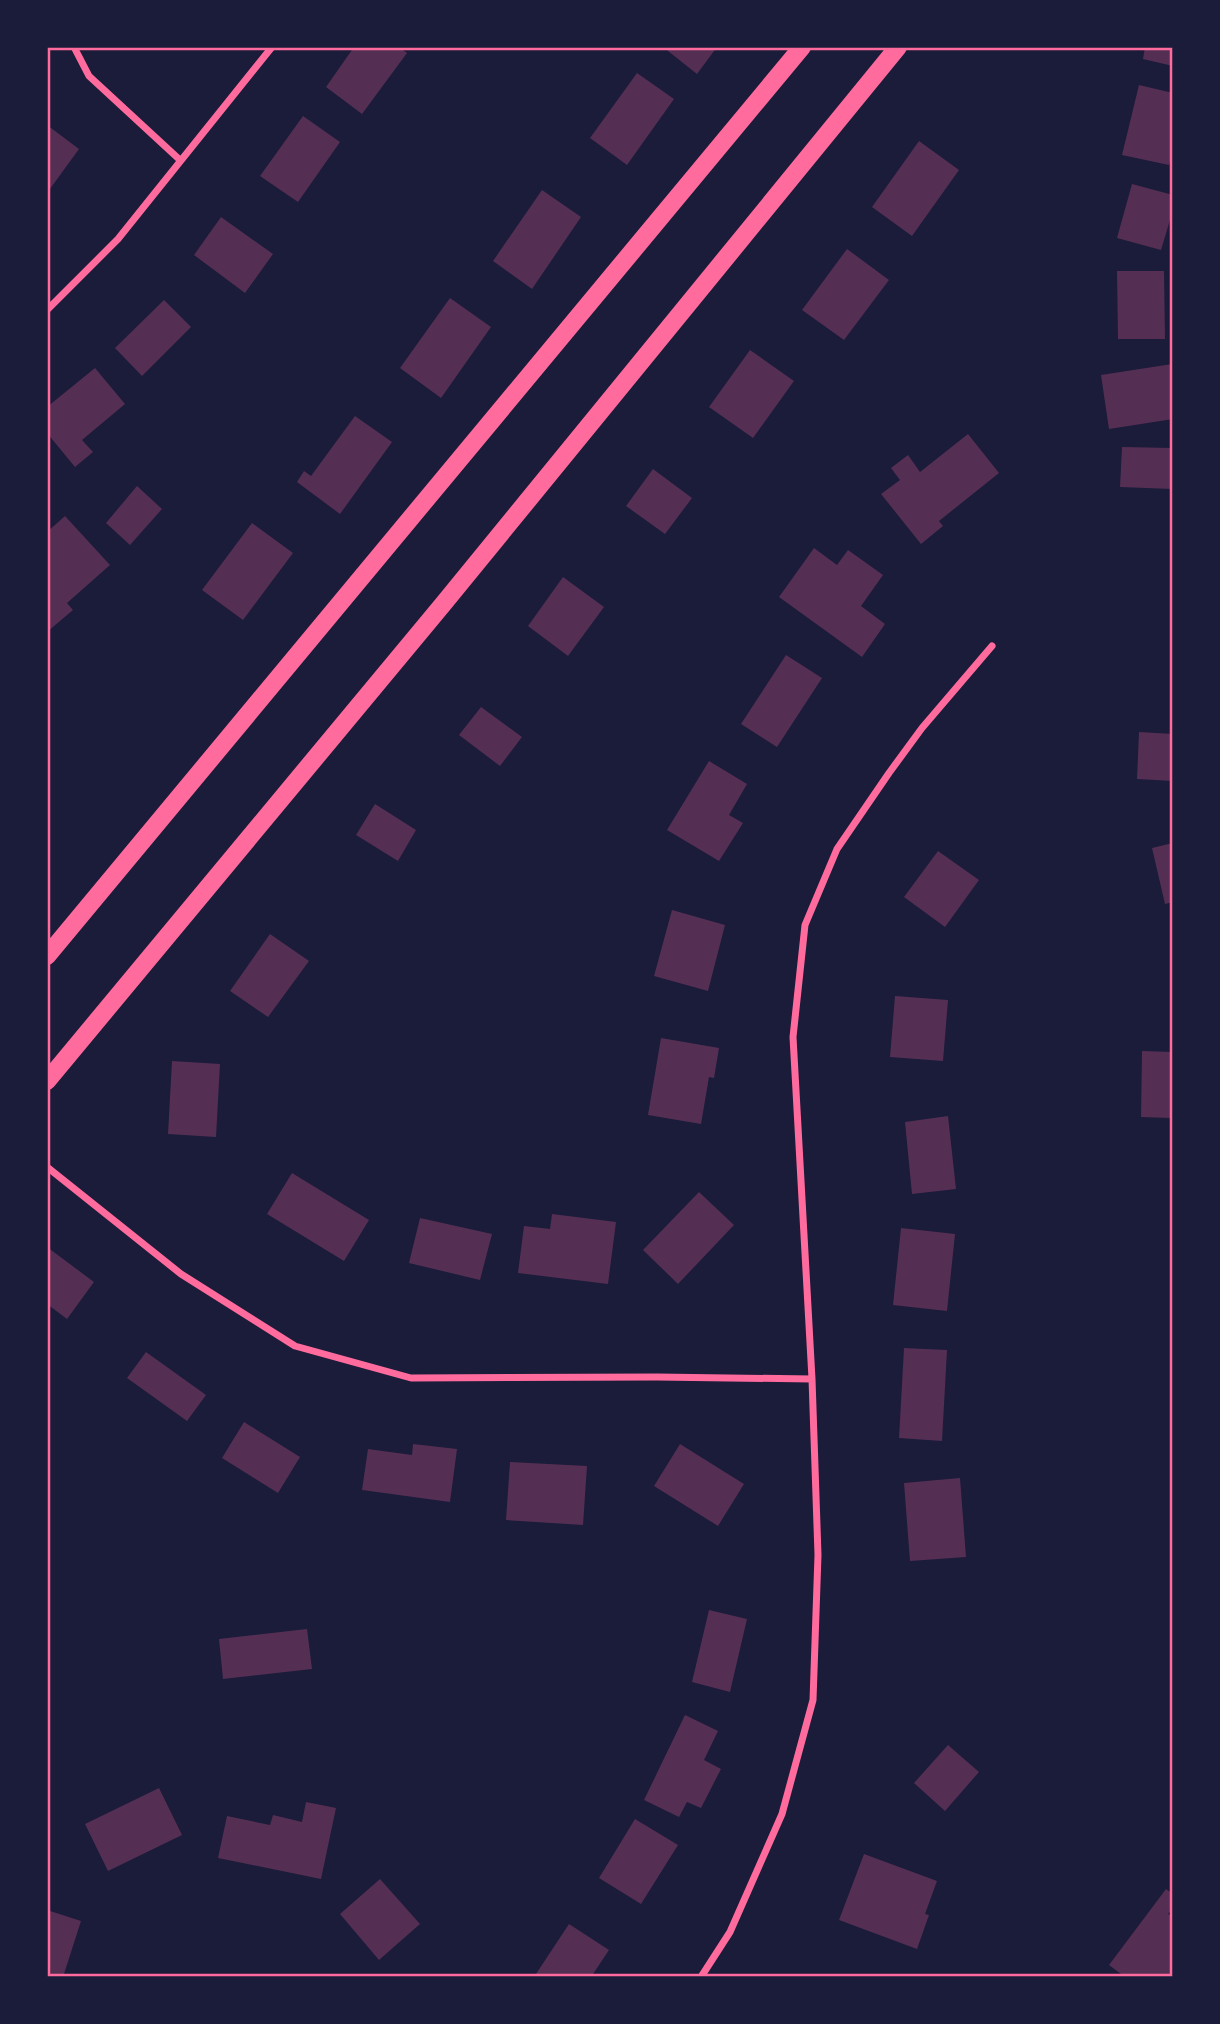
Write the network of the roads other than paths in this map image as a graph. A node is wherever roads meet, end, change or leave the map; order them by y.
1 (74, 47) edge
2 (272, 47) edge
3 (802, 47) edge
4 (898, 47) edge
5 (180, 160) junction
6 (47, 310) edge
7 (992, 646) dead end
8 (47, 956) edge
9 (47, 1081) edge
10 (47, 1167) edge
11 (812, 1379) junction
12 (701, 1977) edge

1 - 5 street
2 - 5 street
3 - 8 main road
4 - 9 main road
5 - 6 street
7 - 11 street
10 - 11 street
11 - 12 street

